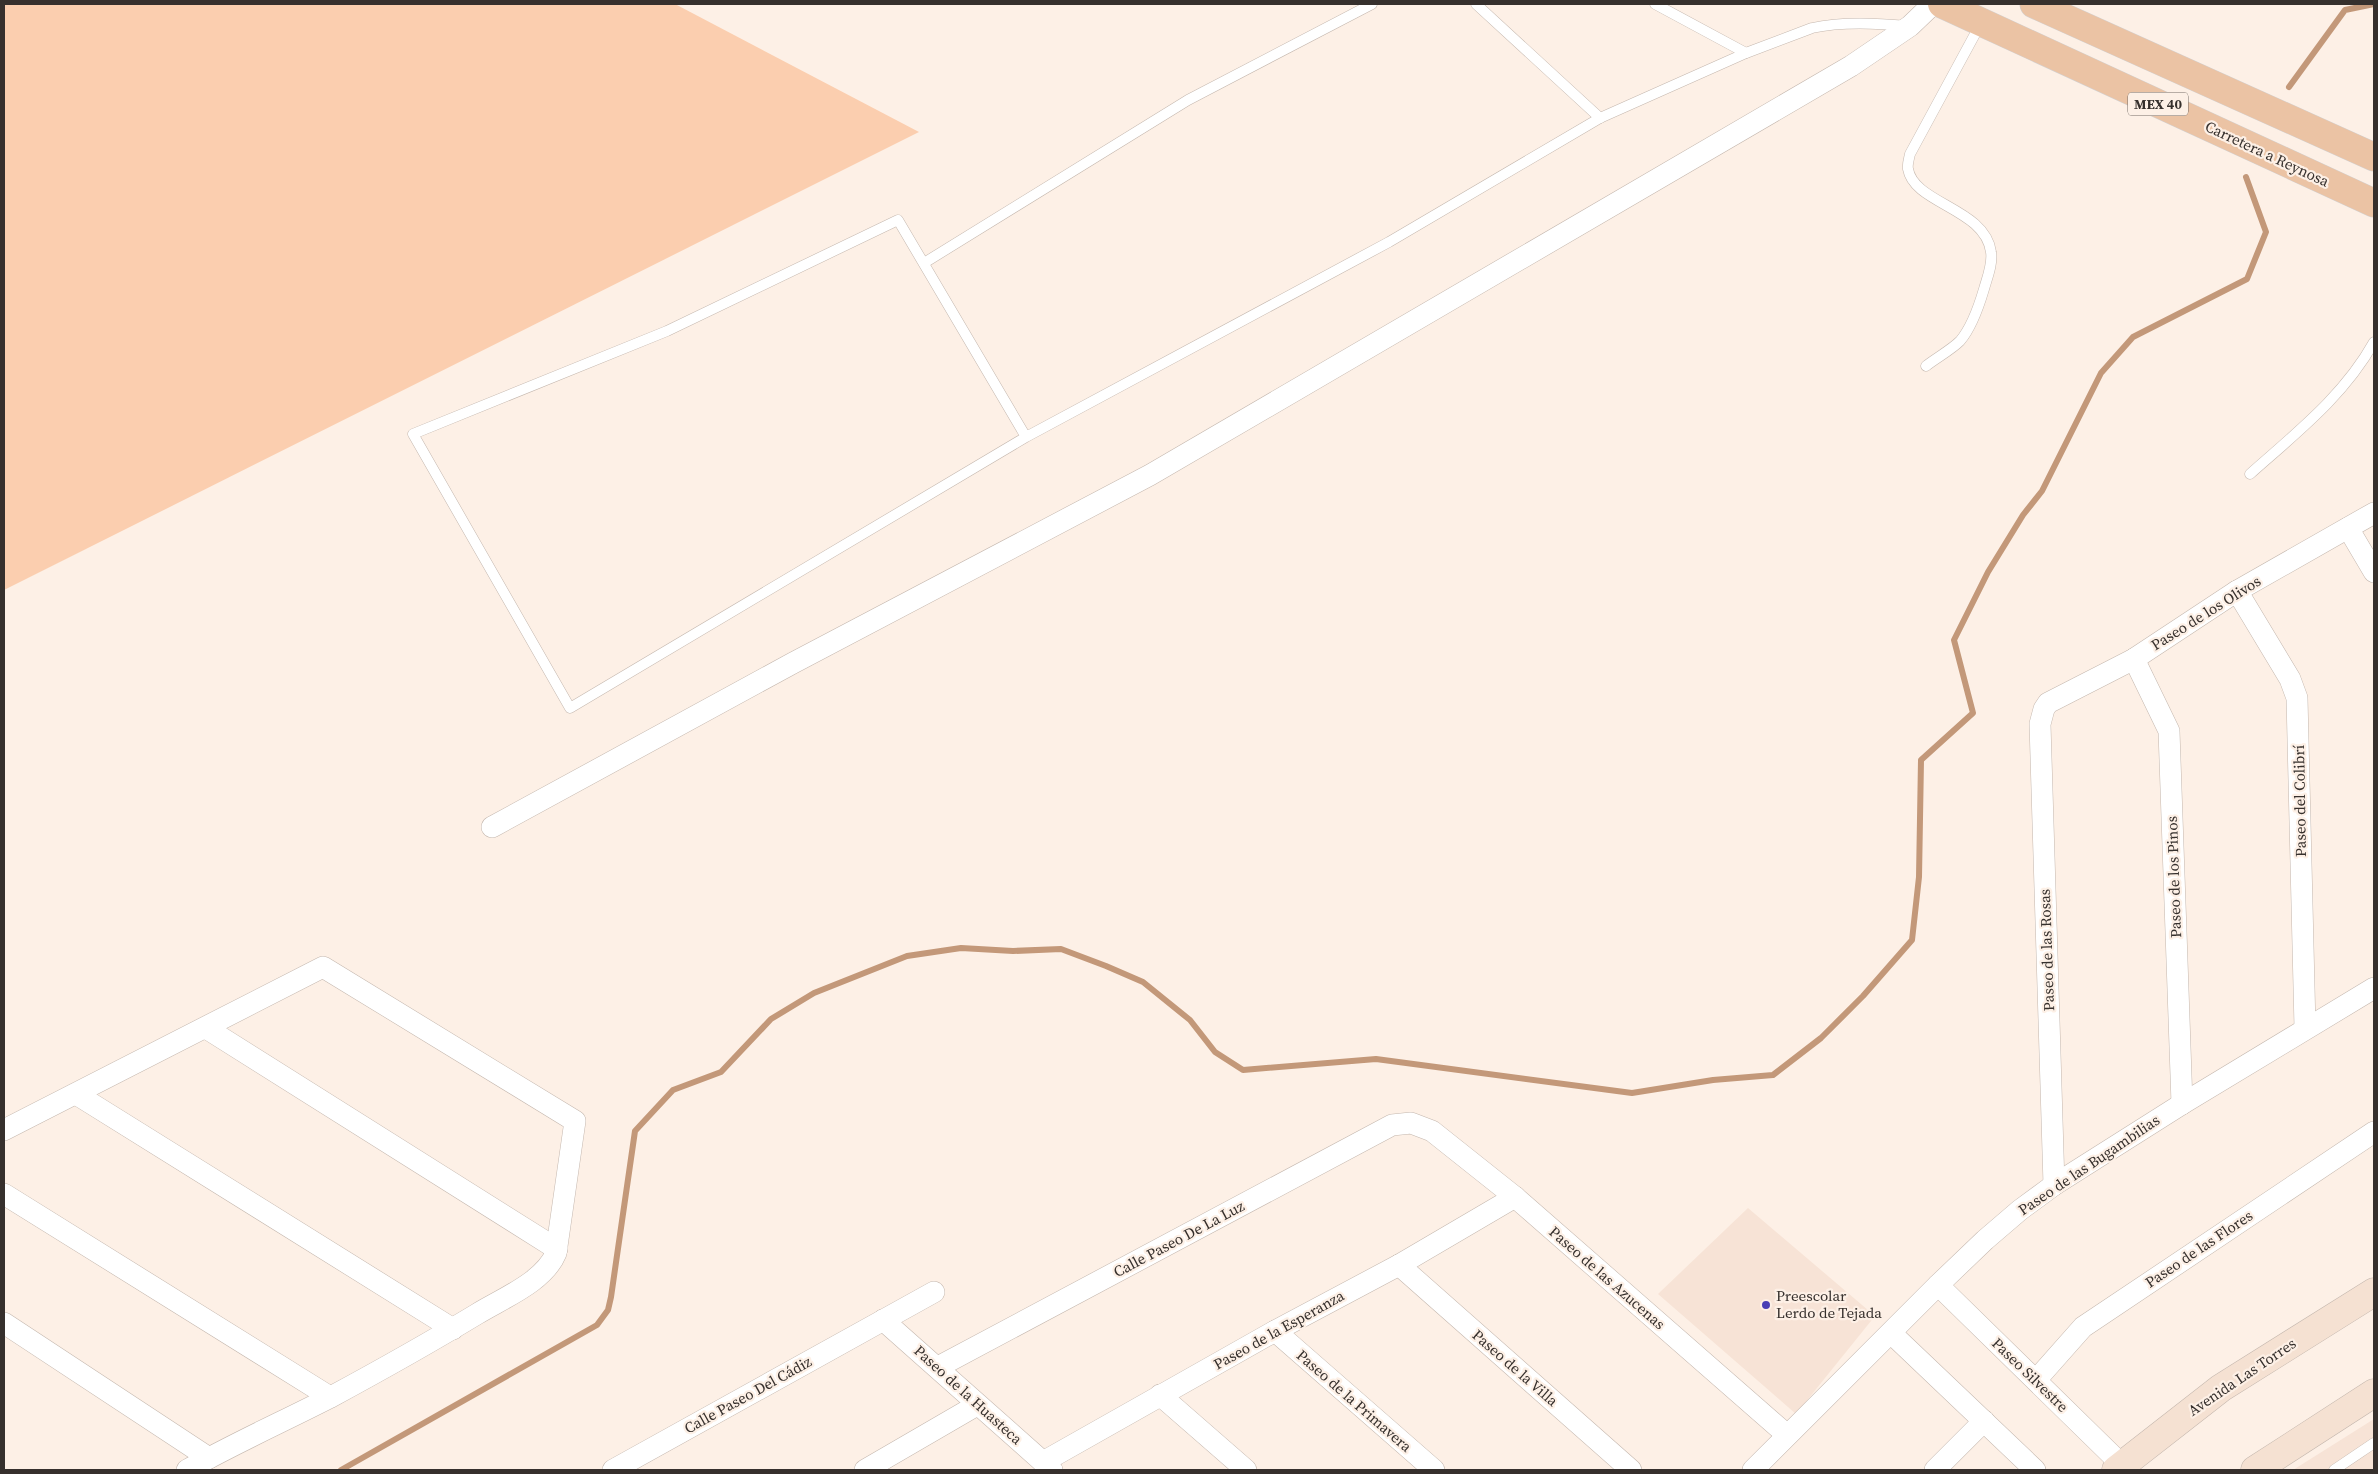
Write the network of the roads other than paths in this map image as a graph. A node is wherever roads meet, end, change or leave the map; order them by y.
1 (1372, 4) edge
2 (1476, 4) edge
3 (1655, 4) edge
4 (1933, 4) edge
5 (1942, 4) edge
6 (2034, 4) edge
7 (1982, 23) junction
8 (1910, 26) junction
9 (1746, 53) junction
10 (1600, 118) junction
11 (2374, 157) edge
12 (2374, 203) edge
13 (924, 263) junction
14 (2374, 342) edge
15 (1926, 366) dead end
16 (1026, 437) junction
17 (2250, 474) dead end
18 (2374, 514) edge
19 (2348, 528) junction
20 (2374, 572) edge
21 (2237, 591) junction
22 (2134, 659) junction
23 (2042, 715) joint
24 (492, 827) dead end
25 (2374, 989) edge
26 (206, 1028) junction
27 (2305, 1028) junction
28 (76, 1094) junction
29 (2182, 1104) junction
30 (1422, 1126) joint
31 (4, 1130) edge
32 (2374, 1132) edge
33 (2054, 1185) junction
34 (4, 1194) edge
35 (1515, 1197) junction
36 (557, 1249) junction
37 (1399, 1265) junction
38 (1938, 1285) junction
39 (934, 1292) dead end
40 (2374, 1292) edge
41 (883, 1320) junction
42 (4, 1323) edge
43 (453, 1329) junction
44 (1275, 1331) junction
45 (1891, 1333) junction
46 (938, 1367) junction
47 (2036, 1380) junction
48 (2374, 1393) edge
49 (1160, 1395) junction
50 (330, 1397) junction
51 (977, 1405) junction
52 (1984, 1421) junction
53 (1787, 1435) junction
54 (2374, 1443) edge
55 (209, 1458) junction
56 (1047, 1466) edge
57 (2118, 1467) edge
58 (188, 1470) edge
59 (613, 1470) edge
60 (865, 1470) edge
61 (1246, 1470) edge
62 (1434, 1470) edge
63 (1631, 1470) edge
64 (1753, 1470) edge
65 (1935, 1470) edge
66 (2035, 1470) edge
67 (2255, 1470) edge
68 (2334, 1470) edge

1 - 13 lane
2 - 10 lane
3 - 9 lane
4 - 8 street
5 - 7 main road, Carretera a Reynosa / MEX 40
6 - 11 main road, MEX 40
7 - 12 main road, Carretera a Reynosa / MEX 40
7 - 15 lane
8 - 9 lane
8 - 24 street
9 - 10 lane
10 - 16 lane
13 - 16 lane
13 - 16 lane
14 - 17 lane
18 - 19 street, Paseo de los Olivos
19 - 20 street
19 - 21 street, Paseo de los Olivos
21 - 22 street, Paseo de los Olivos
21 - 27 street, Paseo del Colibrí
22 - 23 street, Paseo de los Olivos
22 - 29 street, Paseo de los Pinos
23 - 33 street, Paseo de las Rosas
25 - 27 street, Paseo de las Bugambilias
26 - 28 street
26 - 36 street
26 - 36 street
27 - 29 street, Paseo de las Bugambilias
28 - 31 street
28 - 43 street
29 - 33 street, Paseo de las Bugambilias
30 - 35 street, Paseo de las Azucenas
30 - 46 street, Calle Paseo De La Luz
32 - 47 street, Paseo de las Flores
33 - 38 street, Paseo de las Bugambilias
34 - 50 street
35 - 37 street, Paseo de la Esperanza
35 - 53 street, Paseo de las Azucenas
36 - 43 street
37 - 44 street, Paseo de la Esperanza
37 - 63 street, Paseo de la Villa
38 - 45 street, Paseo de las Bugambilias
38 - 47 street, Paseo Silvestre
39 - 41 street, Calle Paseo Del Cádiz
40 - 57 street, Avenida Las Torres
41 - 46 street, Paseo de la Huasteca
41 - 59 street, Calle Paseo Del Cádiz
42 - 55 street
43 - 50 street
44 - 49 street, Paseo de la Esperanza
44 - 62 street, Paseo de la Primavera
45 - 52 street
45 - 53 street, Paseo de las Bugambilias
46 - 51 street, Paseo de la Huasteca
47 - 57 street, Paseo Silvestre
48 - 67 street
49 - 56 street, Paseo de la Esperanza
49 - 61 street
50 - 55 street
51 - 56 street, Paseo de la Huasteca
51 - 60 street
52 - 65 street
52 - 66 street
53 - 64 street, Paseo de las Bugambilias
54 - 68 lane
55 - 58 street

